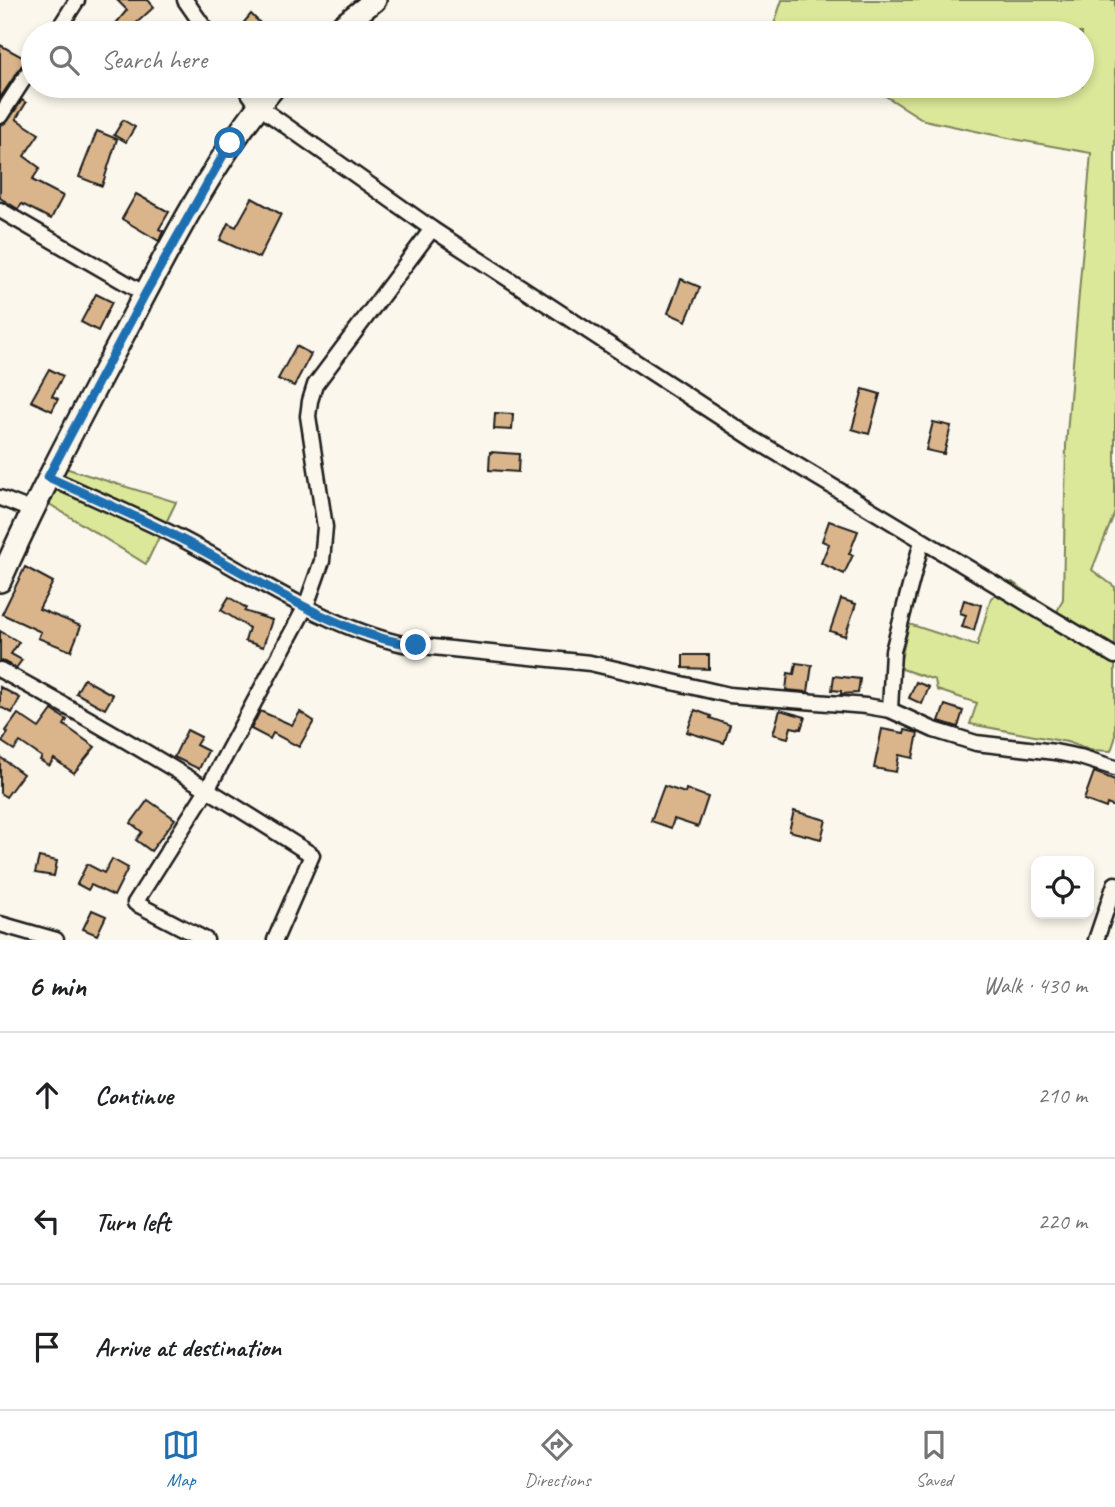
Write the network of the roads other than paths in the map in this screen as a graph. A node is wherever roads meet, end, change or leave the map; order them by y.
1 (77, 0) edge
2 (185, 0) edge
3 (375, 0) edge
4 (64, 21) edge
5 (200, 21) edge
6 (348, 21) edge
7 (21, 84) edge
8 (252, 98) edge
9 (265, 98) edge
10 (258, 106) junction
11 (0, 116) edge
12 (0, 210) edge
13 (432, 229) junction
14 (145, 294) junction
15 (48, 477) junction
16 (0, 498) edge
17 (31, 510) junction
18 (922, 541) junction
19 (0, 581) edge
20 (306, 606) junction
21 (1115, 656) edge
22 (0, 670) edge
23 (890, 710) junction
24 (1115, 768) edge
25 (208, 788) junction
26 (1115, 884) edge
27 (0, 924) edge
28 (56, 940) edge
29 (206, 940) edge
30 (275, 940) edge
31 (1096, 940) edge

1 - 4 street
2 - 5 street
3 - 6 street
7 - 11 street
8 - 10 street
9 - 10 street
10 - 13 street
10 - 14 street
12 - 14 street
13 - 18 street
13 - 20 street
14 - 15 street
15 - 17 street
15 - 20 street
16 - 17 street
17 - 19 street
18 - 21 street
18 - 23 street
20 - 23 street
20 - 25 street
22 - 25 street
23 - 24 street
25 - 29 street
25 - 30 street
26 - 31 street
27 - 28 street

